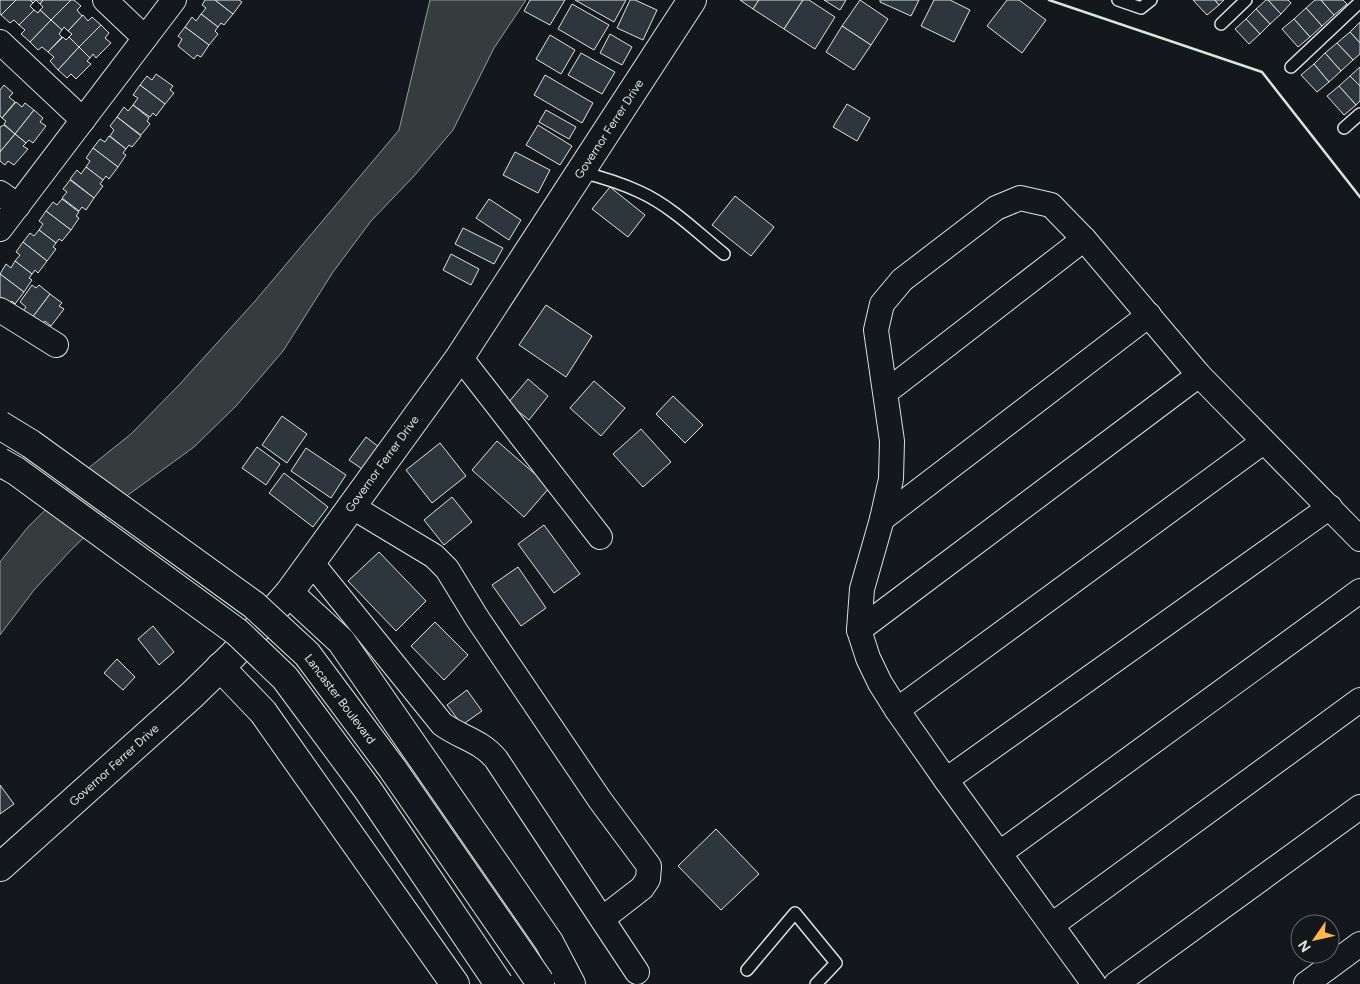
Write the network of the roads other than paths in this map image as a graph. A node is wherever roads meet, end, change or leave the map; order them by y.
1 (105, 0) edge
2 (174, 0) edge
3 (692, 0) edge
4 (1118, 0) edge
5 (1151, 0) edge
6 (1246, 0) edge
7 (1360, 2) edge
8 (1221, 24) dead end
9 (145, 38) junction
10 (0, 42) edge
11 (1291, 67) dead end
12 (1360, 114) edge
13 (83, 120) junction
14 (1344, 128) dead end
15 (581, 172) junction
16 (9, 199) edge
17 (0, 229) edge
18 (1084, 239) junction
19 (724, 254) dead end
20 (0, 310) edge
21 (1149, 316) junction
22 (56, 345) dead end
23 (460, 357) junction
24 (1198, 376) junction
25 (886, 392) junction
26 (0, 425) edge
27 (1263, 442) junction
28 (0, 462) edge
29 (351, 506) junction
30 (1330, 507) junction
31 (882, 519) junction
32 (600, 537) dead end
33 (1360, 539) edge
34 (311, 562) junction
35 (1360, 591) edge
36 (288, 593) junction
37 (858, 630) junction
38 (220, 667) junction
39 (1360, 700) edge
40 (897, 710) junction
41 (946, 780) junction
42 (1360, 806) edge
43 (1000, 853) junction
44 (0, 867) edge
45 (602, 920) junction
46 (1052, 925) junction
47 (1360, 944) edge
48 (747, 970) dead end
49 (637, 972) dead end
50 (541, 983) edge
51 (455, 984) edge
52 (499, 984) edge
53 (571, 984) edge
54 (816, 984) edge
55 (1094, 984) edge
56 (1116, 984) edge
57 (1306, 984) edge

1 - 9 street
2 - 9 street
3 - 15 main road, Governor Ferrer Drive
4 - 5 lane
6 - 8 lane
7 - 11 lane
9 - 13 street
10 - 13 street
12 - 14 lane
13 - 16 street
15 - 19 lane
15 - 23 main road, Governor Ferrer Drive
16 - 17 street
18 - 21 street
18 - 25 street
18 - 25 street
20 - 22 street
21 - 24 street
21 - 31 street
23 - 29 main road, Governor Ferrer Drive
23 - 32 street
24 - 27 street
24 - 37 street
25 - 31 street
26 - 50 main road, Lancaster Boulevard, bridge
27 - 30 street
27 - 40 street
28 - 52 main road, bridge
29 - 34 main road, Governor Ferrer Drive
29 - 45 street
30 - 33 street
30 - 41 street
31 - 37 street
34 - 36 main road, Governor Ferrer Drive
34 - 45 street
35 - 43 street
36 - 38 main road, Governor Ferrer Drive
36 - 53 main road
37 - 40 street
38 - 44 main road, Governor Ferrer Drive
38 - 51 main road
39 - 46 street
40 - 41 street
41 - 43 street
42 - 56 street
43 - 46 street
45 - 49 street
46 - 55 street
47 - 57 street
48 - 54 lane

